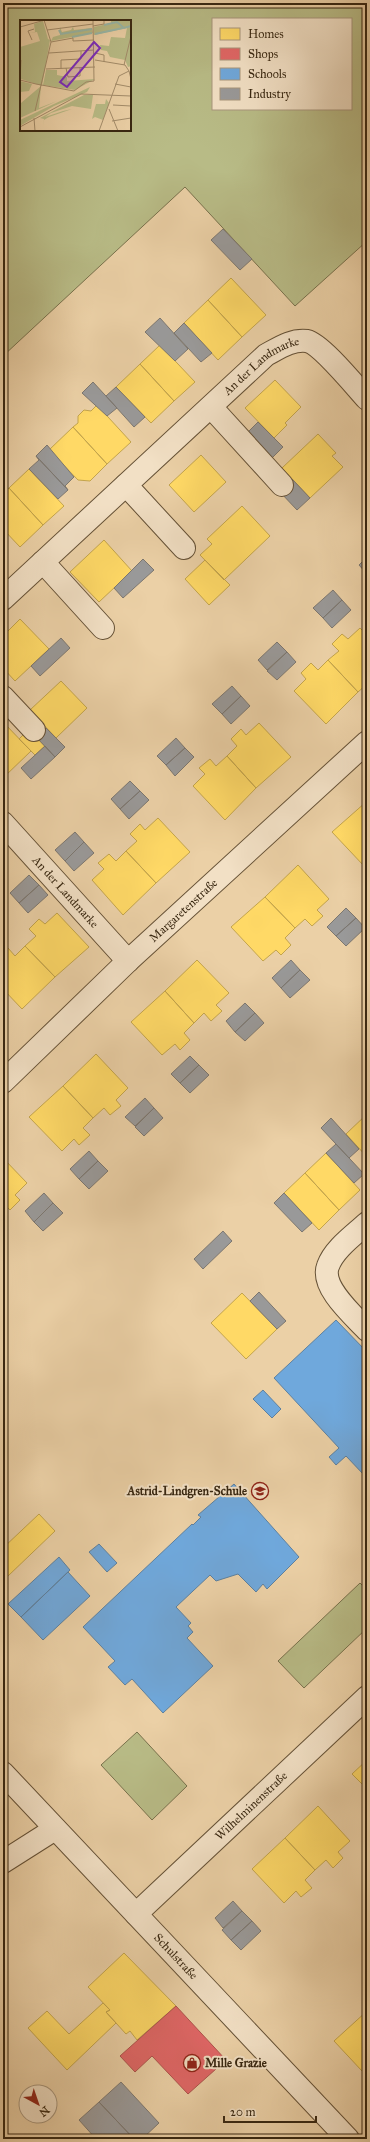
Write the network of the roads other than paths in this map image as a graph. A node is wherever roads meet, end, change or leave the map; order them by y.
1 (367, 399) edge
2 (211, 407) junction
3 (126, 485) junction
4 (282, 485) dead end
5 (184, 548) dead end
6 (43, 562) junction
7 (3, 599) edge
8 (103, 628) dead end
9 (3, 697) edge
10 (34, 730) dead end
11 (367, 742) edge
12 (3, 824) edge
13 (128, 961) junction
14 (3, 1082) edge
15 (367, 1223) edge
16 (367, 1330) edge
17 (367, 1697) edge
18 (3, 1773) edge
19 (55, 1829) junction
20 (3, 1862) edge
21 (136, 1914) junction
22 (348, 2139) edge

1 - 2 street, An der Landmarke
2 - 3 street, An der Landmarke
2 - 4 street, An der Landmarke
3 - 5 street
3 - 6 street, An der Landmarke
6 - 7 street, An der Landmarke
6 - 8 street
9 - 10 street
11 - 13 street, Margaretenstraße
12 - 13 street, An der Landmarke
13 - 14 street, Margaretenstraße
15 - 16 street
17 - 21 street, Wilhelminenstraße
18 - 19 street, Schulstraße
19 - 20 street
19 - 21 street, Schulstraße
21 - 22 street, Schulstraße

